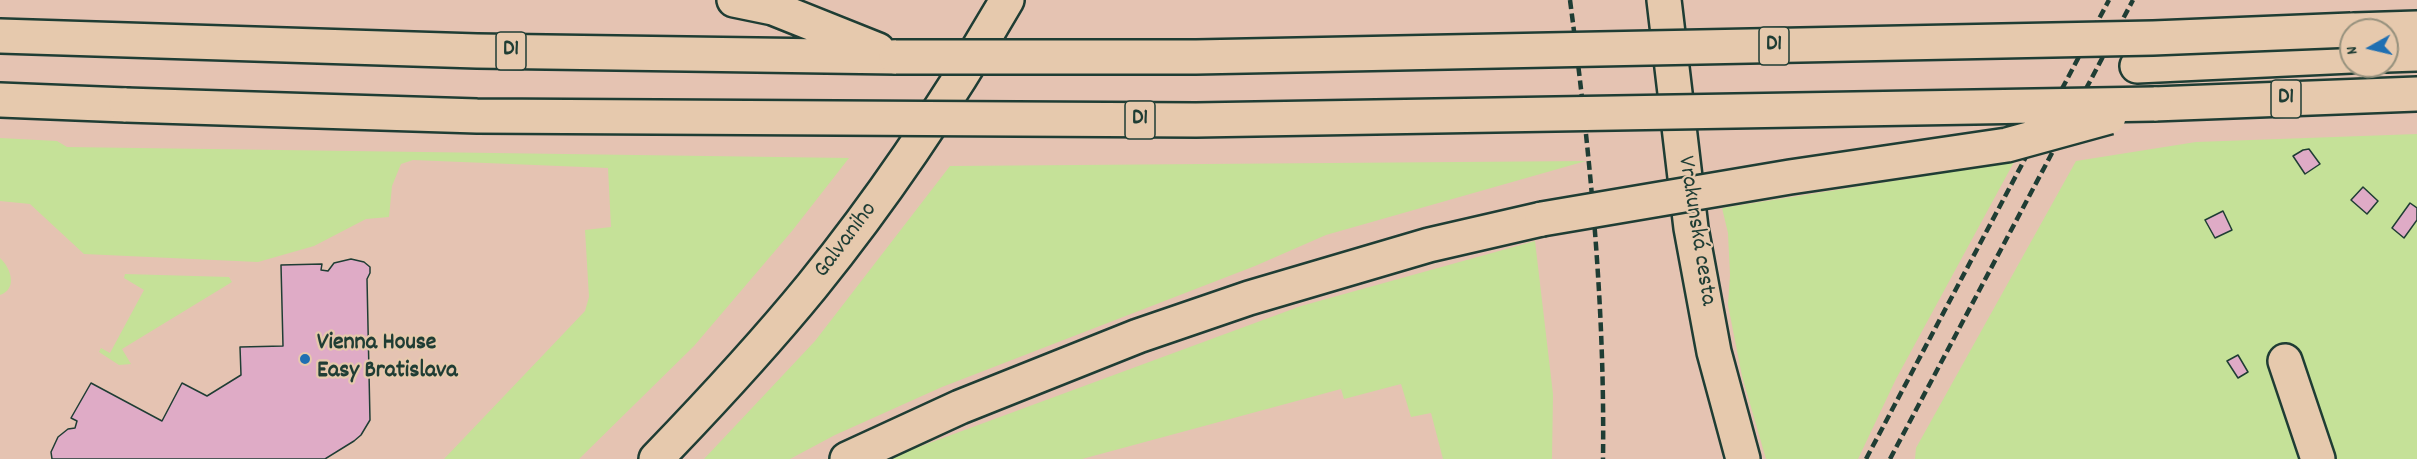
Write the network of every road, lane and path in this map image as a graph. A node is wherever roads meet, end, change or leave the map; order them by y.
1 (734, 0) edge
2 (1007, 0) edge
3 (1664, 0) edge
4 (2417, 28) edge
5 (2399, 29) edge
6 (2339, 31) edge
7 (0, 36) edge
8 (2417, 54) edge
9 (2399, 55) edge
10 (896, 57) junction
11 (2339, 57) edge
12 (2137, 66) dead end
13 (2417, 94) edge
14 (0, 100) edge
15 (2154, 104) junction
16 (2285, 361) dead end
17 (656, 459) edge
18 (847, 459) edge
19 (1743, 459) edge
20 (2318, 459) edge

1 - 10 main road
2 - 17 main road, Galvaniho
3 - 19 main road, Vrakunská cesta
4 - 5 main road, D1
6 - 10 main road, D1, bridge
7 - 10 main road, D1
8 - 9 main road
11 - 12 main road
13 - 15 main road, D1
14 - 15 main road, D1, bridge
15 - 18 main road, bridge
16 - 20 main road

